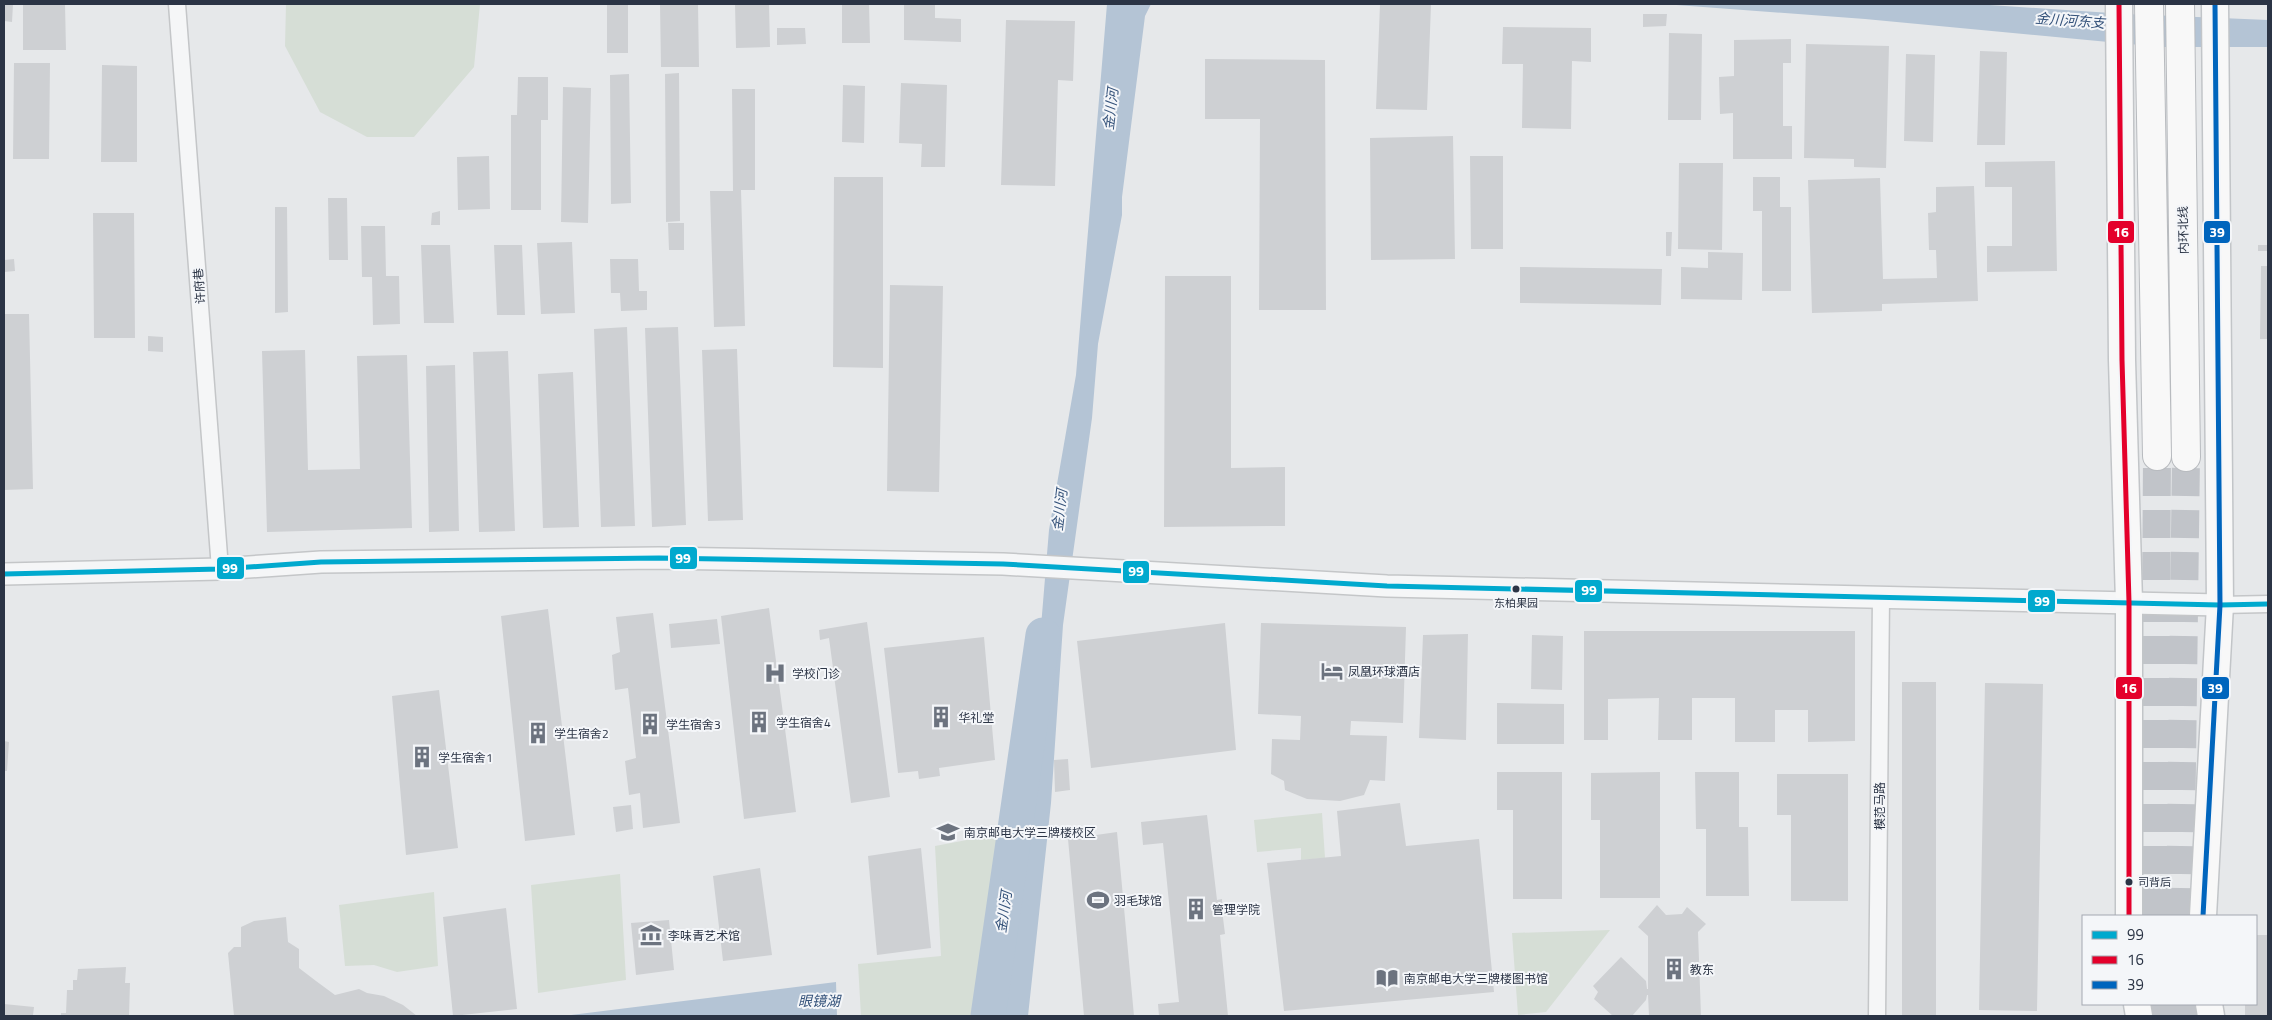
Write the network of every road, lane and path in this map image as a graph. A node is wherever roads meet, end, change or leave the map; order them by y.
1 (177, 4) edge
2 (2119, 4) edge
3 (2149, 4) edge
4 (2180, 4) edge
5 (2215, 4) edge
6 (2157, 456) tunnel mouth
7 (2186, 456) tunnel mouth
8 (220, 569) junction
9 (4, 574) edge
10 (1880, 596) junction
11 (2129, 602) junction
12 (2268, 604) edge
13 (2220, 605) junction
14 (2129, 915) edge
15 (2203, 915) edge
16 (1877, 1016) edge

1 - 8 street, 许府巷
2 - 11 main road
3 - 6 highway
4 - 7 highway, 内环北线
5 - 13 main road
8 - 9 street
8 - 10 street
10 - 11 street
10 - 16 street, 模范马路
11 - 13 street
11 - 14 main road
12 - 13 street
13 - 15 main road

